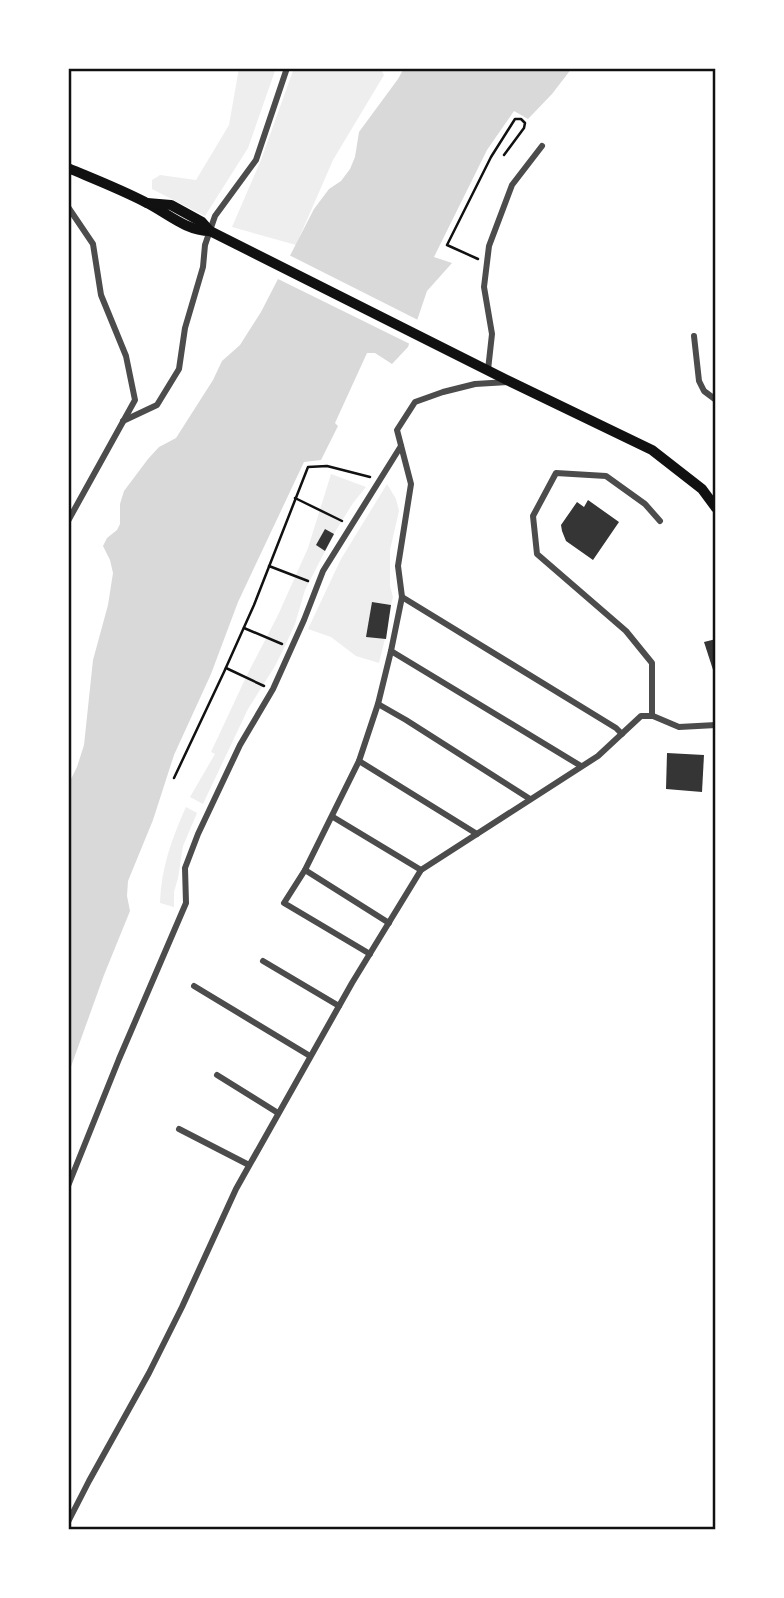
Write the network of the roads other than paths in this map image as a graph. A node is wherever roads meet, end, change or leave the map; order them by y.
1 (287, 68) edge
2 (542, 146) dead end
3 (68, 168) edge
4 (68, 207) edge
5 (210, 231) junction
6 (694, 336) dead end
7 (488, 370) junction
8 (511, 382) junction
9 (716, 400) edge
10 (123, 421) junction
11 (401, 446) junction
12 (716, 508) edge
13 (68, 521) edge
14 (660, 521) dead end
15 (402, 597) junction
16 (391, 651) junction
17 (379, 704) junction
18 (652, 716) junction
19 (716, 725) edge
20 (622, 733) junction
21 (359, 761) junction
22 (581, 766) junction
23 (530, 799) junction
24 (333, 817) junction
25 (477, 834) junction
26 (306, 870) junction
27 (421, 870) junction
28 (389, 923) junction
29 (370, 954) junction
30 (263, 961) dead end
31 (194, 986) dead end
32 (339, 1006) junction
33 (310, 1056) junction
34 (217, 1075) dead end
35 (278, 1113) junction
36 (179, 1129) dead end
37 (248, 1166) junction
38 (68, 1186) edge
39 (68, 1522) edge

1 - 5 street
2 - 7 street
3 - 5 main road
4 - 10 street
5 - 7 main road
5 - 10 street
6 - 9 street
7 - 8 main road
8 - 11 street
8 - 12 main road
10 - 13 street
11 - 15 street
11 - 38 street
14 - 18 street
15 - 16 street
15 - 20 street
16 - 17 street
16 - 22 street
17 - 21 street
17 - 23 street
18 - 19 street
18 - 20 street
20 - 22 street
21 - 24 street
21 - 25 street
22 - 23 street
23 - 25 street
24 - 26 street
24 - 27 street
25 - 27 street
26 - 28 street
26 - 29 street
27 - 28 street
28 - 29 street
29 - 32 street
30 - 32 street
31 - 33 street
32 - 33 street
33 - 35 street
34 - 35 street
35 - 37 street
36 - 37 street
37 - 39 street

